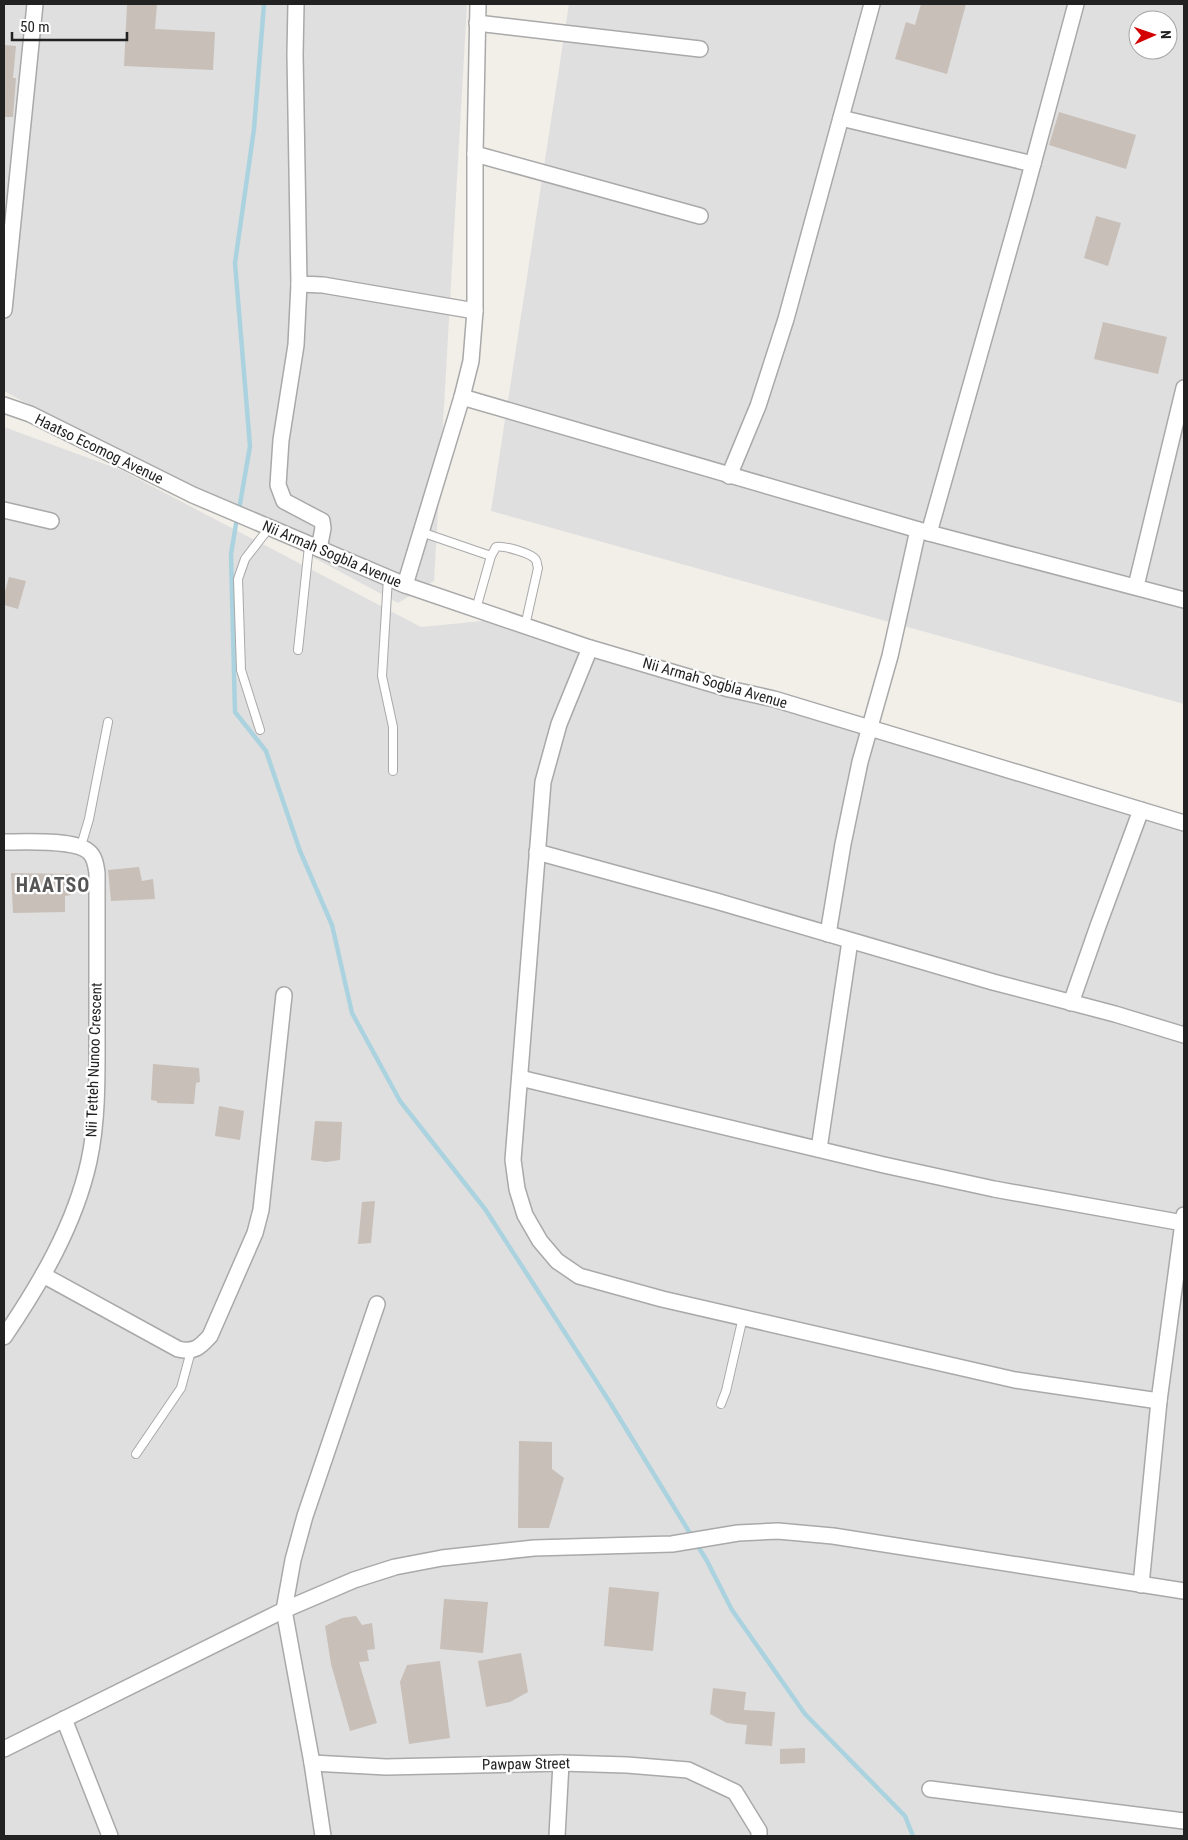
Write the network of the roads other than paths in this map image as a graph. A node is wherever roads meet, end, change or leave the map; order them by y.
1 (35, 4) edge
2 (296, 4) edge
3 (478, 4) edge
4 (872, 4) edge
5 (1076, 4) edge
6 (477, 23) junction
7 (700, 49) dead end
8 (841, 118) junction
9 (475, 154) junction
10 (1033, 164) junction
11 (700, 216) dead end
12 (299, 284) junction
13 (4, 310) edge
14 (475, 312) junction
15 (1184, 388) edge
16 (462, 397) junction
17 (4, 405) edge
18 (729, 476) junction
19 (4, 510) edge
20 (51, 521) dead end
21 (254, 521) joint
22 (269, 528) junction
23 (421, 532) junction
24 (924, 532) junction
25 (314, 548) junction
26 (491, 556) junction
27 (388, 578) junction
28 (405, 585) junction
29 (1136, 586) junction
30 (1184, 600) edge
31 (476, 609) junction
32 (525, 626) junction
33 (590, 648) junction
34 (298, 650) dead end
35 (108, 722) dead end
36 (260, 730) dead end
37 (870, 730) junction
38 (394, 771) dead end
39 (1141, 810) junction
40 (1184, 823) edge
41 (4, 842) edge
42 (81, 846) junction
43 (537, 852) junction
44 (828, 934) junction
45 (850, 941) junction
46 (284, 996) dead end
47 (1071, 1003) junction
48 (1184, 1035) edge
49 (520, 1078) junction
50 (819, 1149) junction
51 (1184, 1219) edge
52 (43, 1274) junction
53 (377, 1304) dead end
54 (743, 1317) junction
55 (4, 1337) edge
56 (191, 1351) junction
57 (1159, 1401) junction
58 (721, 1404) dead end
59 (136, 1454) dead end
60 (1140, 1584) junction
61 (1184, 1591) edge
62 (284, 1610) junction
63 (64, 1719) junction
64 (4, 1749) edge
65 (312, 1763) junction
66 (561, 1763) junction
67 (930, 1790) dead end
68 (1184, 1821) edge
69 (110, 1836) edge
70 (323, 1836) edge
71 (557, 1836) edge
72 (759, 1836) edge

1 - 13 street
2 - 12 street
3 - 6 street
4 - 8 street
5 - 10 street
6 - 7 street
6 - 9 street
8 - 10 street
8 - 18 street
9 - 11 street
9 - 14 street
10 - 24 street
12 - 14 street
12 - 25 street
14 - 16 street
15 - 29 street
16 - 18 street
16 - 23 street
17 - 21 street, Haatso Ecomog Avenue
18 - 24 street
19 - 20 street
21 - 22 street, Nii Armah Sogbla Avenue
22 - 25 street, Nii Armah Sogbla Avenue
22 - 36 lane
23 - 26 lane
23 - 28 street
24 - 29 street
24 - 37 street
25 - 27 street, Nii Armah Sogbla Avenue
25 - 34 lane
26 - 31 lane
26 - 32 lane
27 - 28 street, Nii Armah Sogbla Avenue
27 - 38 lane
28 - 31 street, Nii Armah Sogbla Avenue
29 - 30 street
31 - 32 street, Nii Armah Sogbla Avenue
32 - 33 street, Nii Armah Sogbla Avenue
33 - 37 street, Nii Armah Sogbla Avenue
33 - 43 street
35 - 42 lane
37 - 39 street, Nii Armah Sogbla Avenue
37 - 44 street
39 - 40 street, Nii Armah Sogbla Avenue
39 - 47 street
41 - 42 street
42 - 52 street, Nii Tetteh Nunoo Crescent
43 - 44 street
43 - 49 street
44 - 45 street
45 - 47 street
45 - 50 street
46 - 56 street
47 - 48 street
49 - 50 street
49 - 54 street
50 - 51 street
51 - 57 street
52 - 55 street, Nii Tetteh Nunoo Crescent
52 - 56 street
53 - 62 street
54 - 57 street
54 - 58 lane
56 - 59 lane
57 - 60 street
60 - 61 street
60 - 62 street
62 - 63 street
62 - 65 street
63 - 64 street
63 - 69 street
65 - 66 street, Pawpaw Street
65 - 70 street
66 - 71 street
66 - 72 street, Pawpaw Street
67 - 68 street

